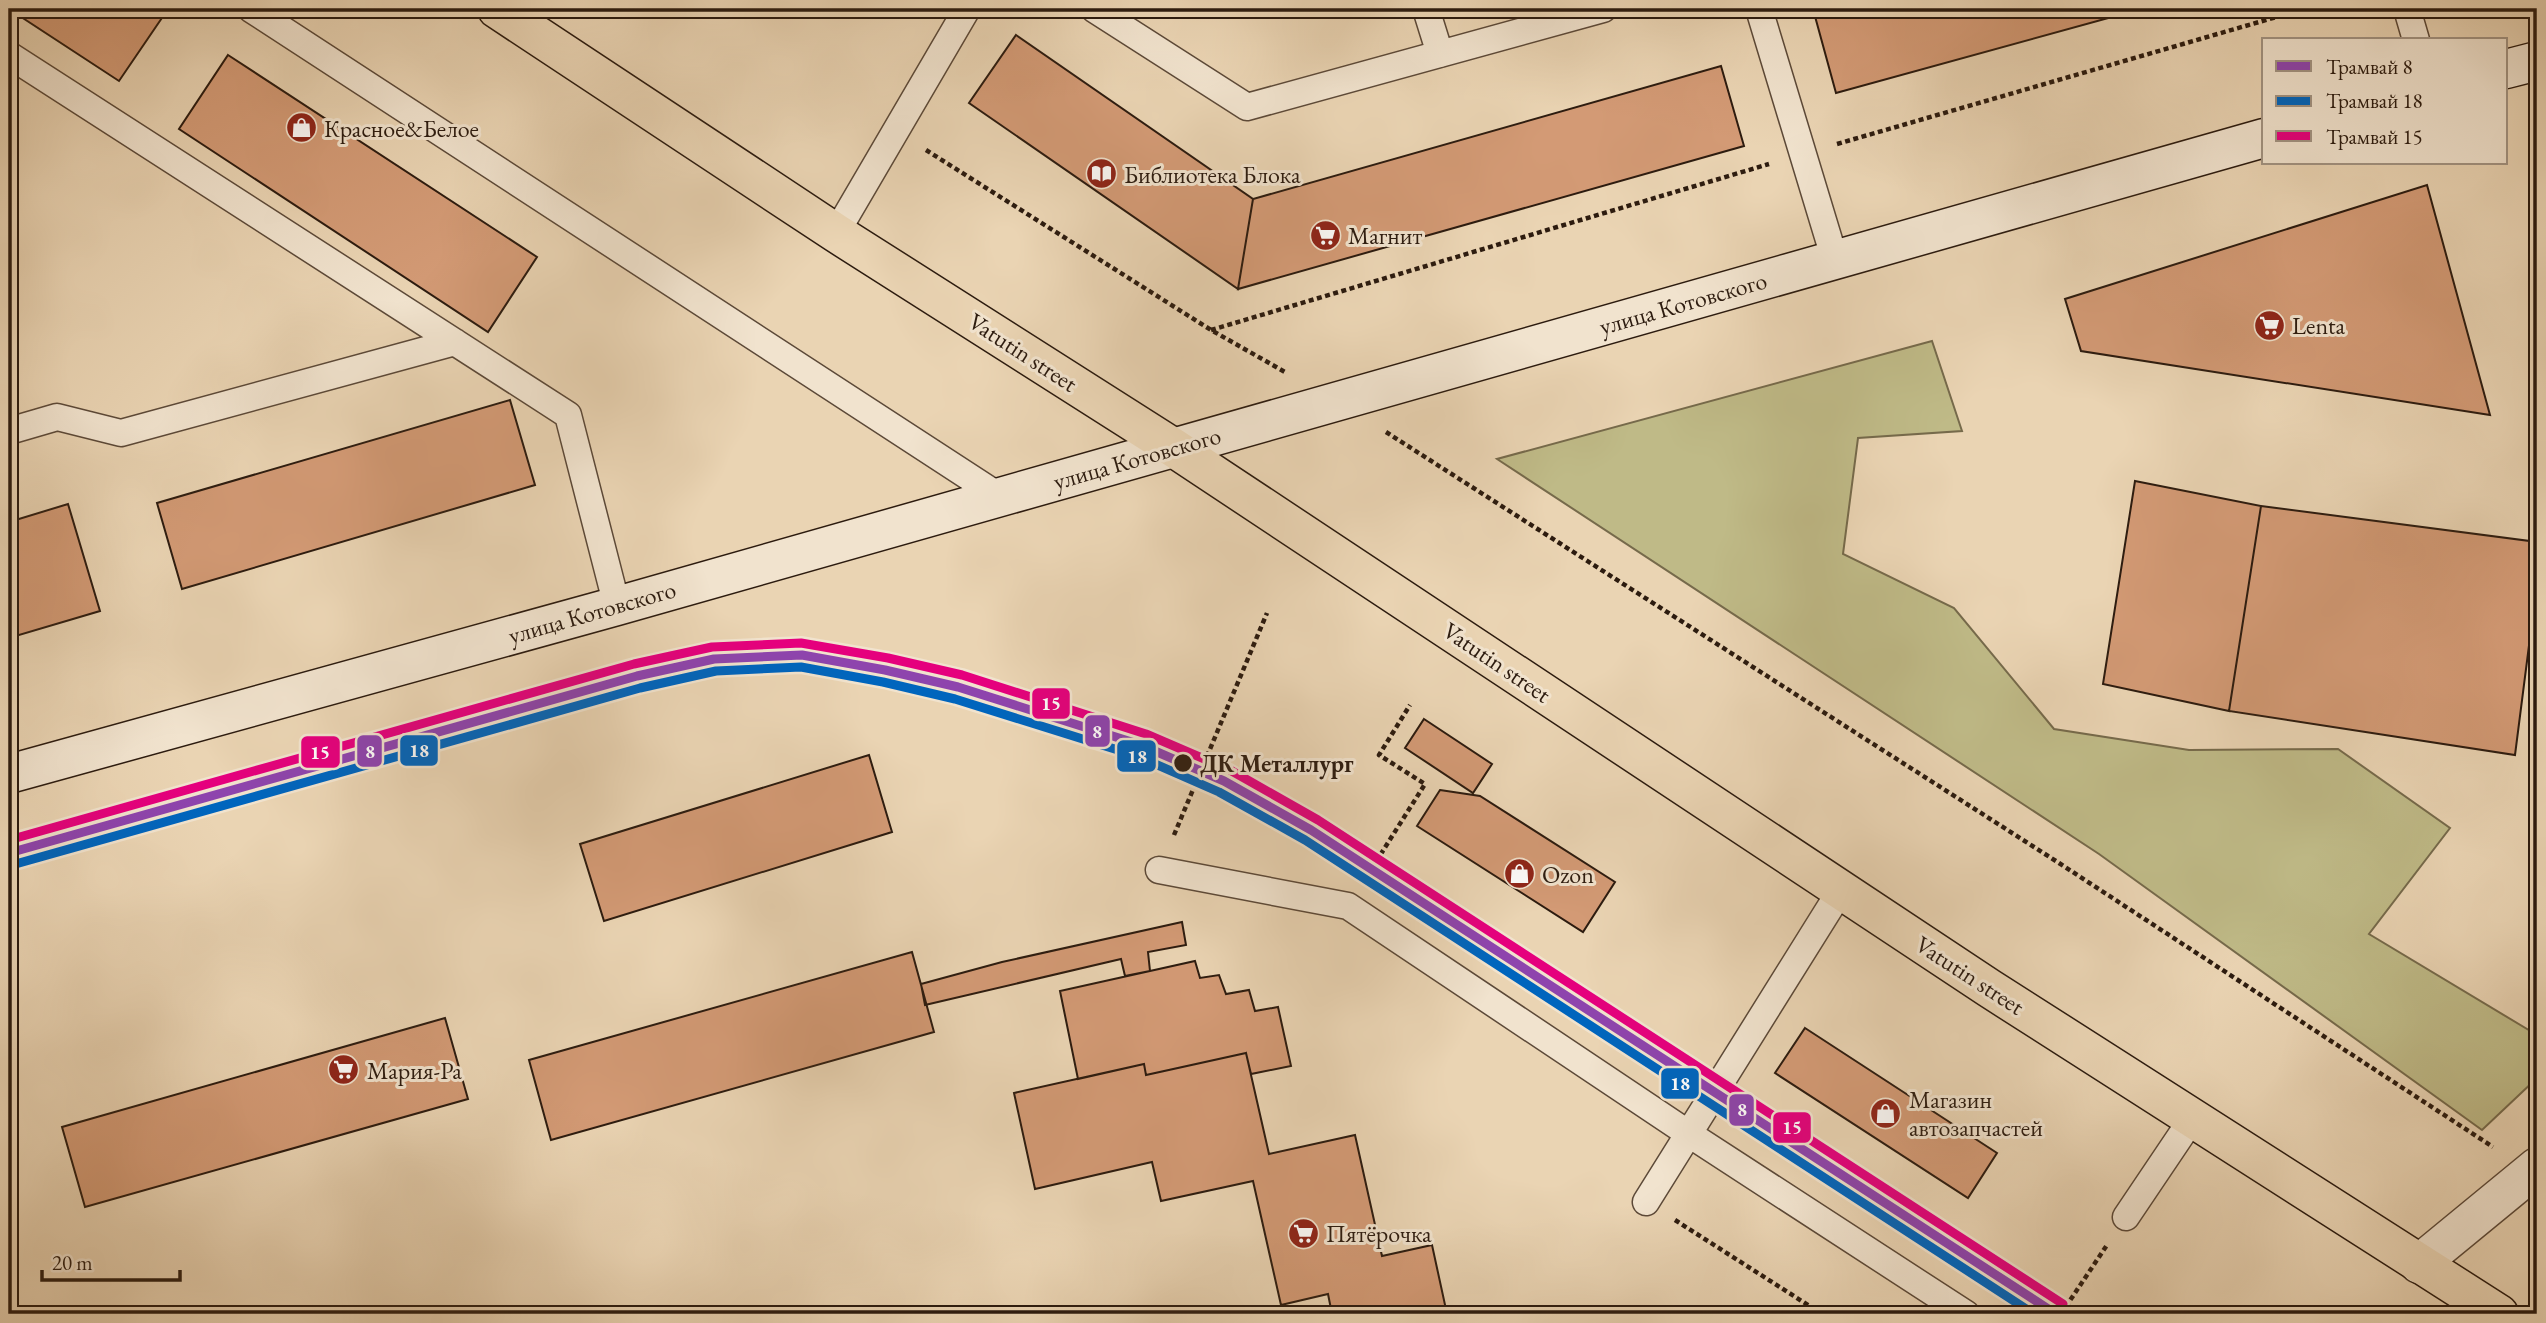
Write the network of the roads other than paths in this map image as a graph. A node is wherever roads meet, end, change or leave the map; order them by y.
1 (251, 9) edge
2 (497, 9) edge
3 (967, 9) edge
4 (1094, 9) edge
5 (1426, 9) edge
6 (1603, 9) edge
7 (1759, 9) edge
8 (2407, 9) edge
9 (1127, 20) edge
10 (2415, 38) edge
11 (1440, 54) junction
12 (9, 55) edge
13 (2537, 61) edge
14 (2508, 68) edge
15 (2262, 139) edge
16 (836, 233) junction
17 (1835, 260) junction
18 (454, 342) junction
19 (9, 431) edge
20 (1174, 448) junction
21 (1000, 497) junction
22 (617, 606) junction
23 (9, 774) edge
24 (1159, 870) road end
25 (1841, 890) junction
26 (2192, 1119) junction
27 (1689, 1134) junction
28 (2534, 1170) edge
29 (1646, 1202) road end
30 (2126, 1217) road end
31 (2418, 1264) junction
32 (1966, 1314) edge
33 (2499, 1314) edge

1 - 21 lane
2 - 16 main road, Vatutin street
3 - 16 lane
4 - 9 lane
5 - 11 lane
6 - 11 lane
7 - 17 lane
8 - 10 lane
9 - 11 lane
12 - 18 lane
13 - 14 main road
15 - 17 main road, улица Котовского
16 - 20 main road, Vatutin street
17 - 20 main road, улица Котовского
18 - 19 lane
18 - 22 lane
20 - 21 main road, улица Котовского
20 - 25 main road, Vatutin street
21 - 22 main road, улица Котовского
22 - 23 main road, улица Котовского
24 - 27 lane
25 - 26 main road, Vatutin street
25 - 27 lane
26 - 30 lane
26 - 31 main road, Vatutin street
27 - 29 lane
27 - 32 lane
28 - 31 main road
31 - 33 main road, Vatutin street

